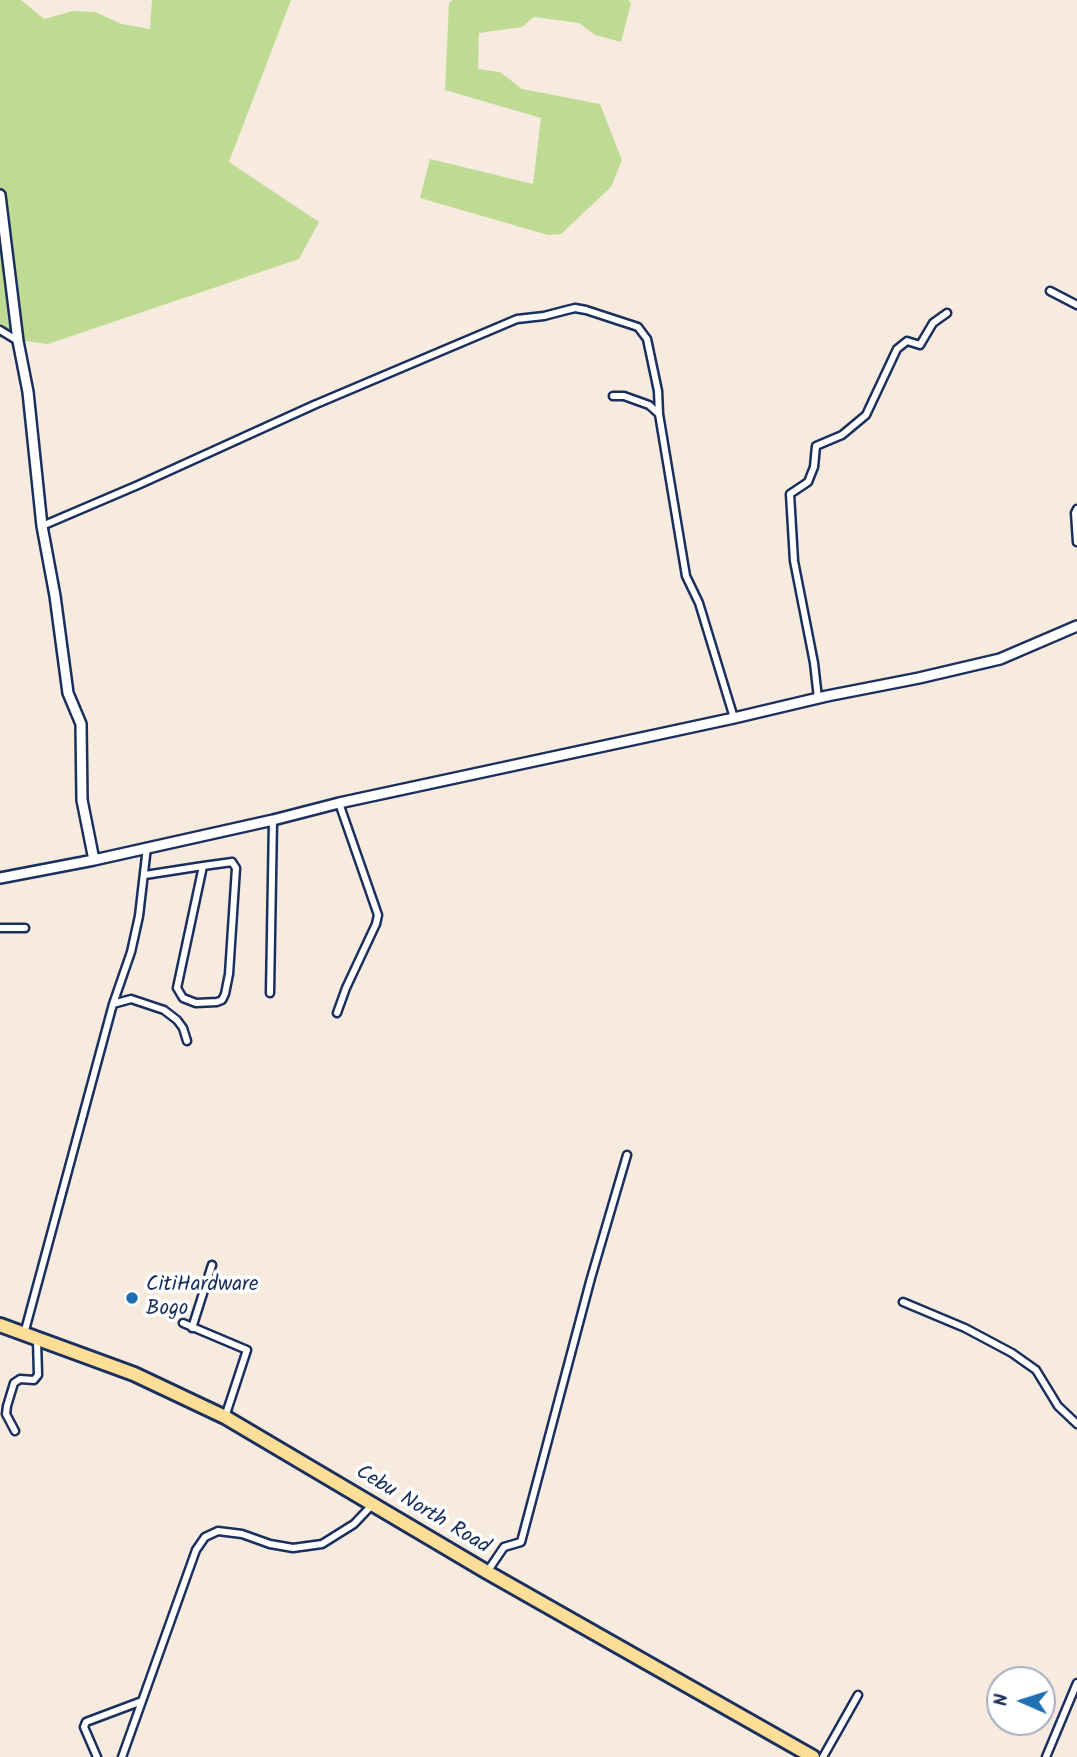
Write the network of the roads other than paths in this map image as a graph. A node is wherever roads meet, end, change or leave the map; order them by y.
1 (0, 195) edge
2 (1050, 291) dead end
3 (1077, 305) edge
4 (947, 313) dead end
5 (0, 330) edge
6 (18, 341) junction
7 (613, 396) dead end
8 (659, 414) junction
9 (1077, 509) edge
10 (41, 526) junction
11 (1077, 542) edge
12 (1077, 626) edge
13 (818, 698) junction
14 (734, 718) junction
15 (339, 803) junction
16 (273, 820) junction
17 (147, 847) junction
18 (94, 860) junction
19 (203, 866) junction
20 (145, 875) junction
21 (0, 878) edge
22 (0, 928) edge
23 (25, 928) dead end
24 (270, 993) dead end
25 (113, 1004) junction
26 (337, 1013) dead end
27 (187, 1041) dead end
28 (627, 1155) dead end
29 (212, 1265) dead end
30 (902, 1302) dead end
31 (183, 1323) dead end
32 (0, 1325) edge
33 (192, 1328) junction
34 (23, 1334) junction
35 (37, 1339) junction
36 (225, 1417) junction
37 (1077, 1424) edge
38 (15, 1431) dead end
39 (373, 1504) junction
40 (487, 1572) junction
41 (1077, 1683) edge
42 (858, 1695) dead end
43 (142, 1701) junction
44 (795, 1753) edge
45 (97, 1757) edge
46 (122, 1757) edge
47 (813, 1757) edge
48 (823, 1757) edge
49 (1045, 1757) edge

1 - 6 main road
2 - 3 street
4 - 13 street
5 - 6 street
6 - 10 main road
7 - 8 street
8 - 10 street
8 - 14 street
9 - 11 street
10 - 18 main road
12 - 13 main road
13 - 14 main road
14 - 15 main road
15 - 16 main road
15 - 26 street
16 - 17 main road
16 - 24 street
17 - 18 main road
17 - 20 street
18 - 21 main road
19 - 19 street
19 - 20 street
20 - 25 street
22 - 23 street
25 - 27 street
25 - 34 street
28 - 40 street
29 - 33 street
30 - 37 street
31 - 33 street
32 - 34 highway, Cebu North Road
33 - 36 street
34 - 35 highway, Cebu North Road
35 - 36 highway, Cebu North Road
35 - 38 street
36 - 39 highway, Cebu North Road
39 - 40 highway, Cebu North Road
39 - 43 street
40 - 44 highway, Cebu North Road
41 - 49 street
42 - 48 street
43 - 45 street
43 - 46 street
44 - 47 highway, Cebu North Road

